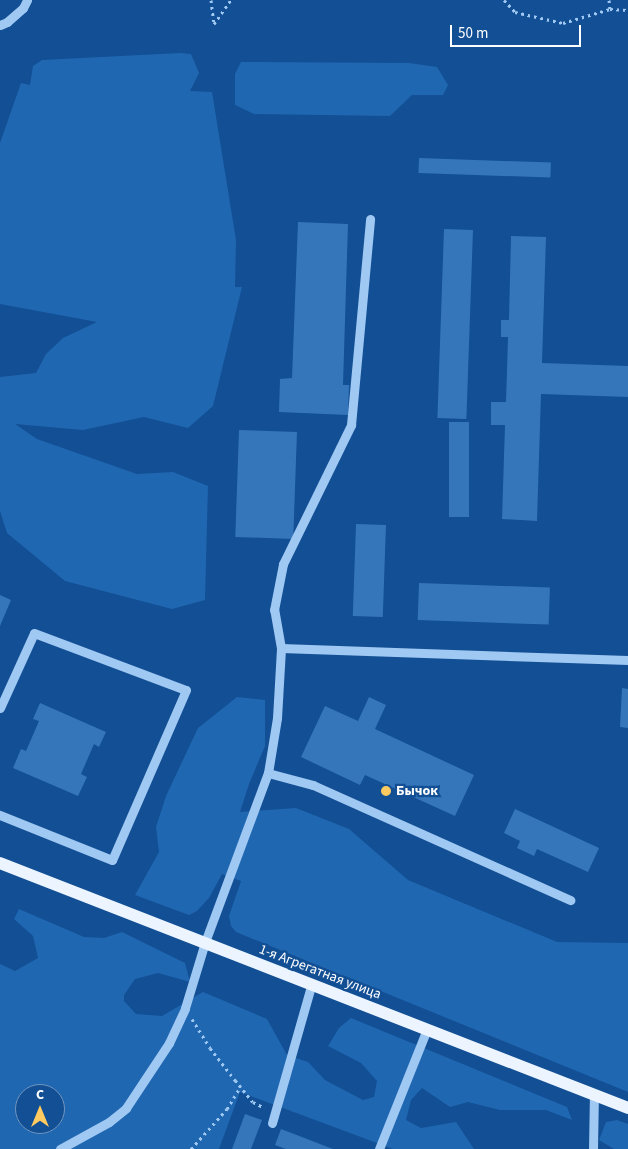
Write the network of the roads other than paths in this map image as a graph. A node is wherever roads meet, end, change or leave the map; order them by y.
1 (27, 0) edge
2 (0, 25) edge
3 (370, 219) dead end
4 (281, 648) junction
5 (628, 660) edge
6 (0, 708) edge
7 (268, 773) junction
8 (0, 815) edge
9 (0, 863) edge
10 (570, 900) dead end
11 (205, 942) junction
12 (311, 986) junction
13 (427, 1029) junction
14 (594, 1094) junction
15 (628, 1108) edge
16 (274, 1119) road end
17 (60, 1149) edge
18 (379, 1149) edge
19 (592, 1149) edge

1 - 2 street
3 - 4 street
4 - 5 street
4 - 7 street
6 - 8 street
7 - 10 street
7 - 11 street
9 - 11 main road, 1-я Агрегатная улица
11 - 12 main road, 1-я Агрегатная улица
11 - 17 street
12 - 13 main road, 1-я Агрегатная улица
12 - 16 street
13 - 14 main road, 1-я Агрегатная улица
13 - 18 street
14 - 15 main road, 1-я Агрегатная улица
14 - 19 street

